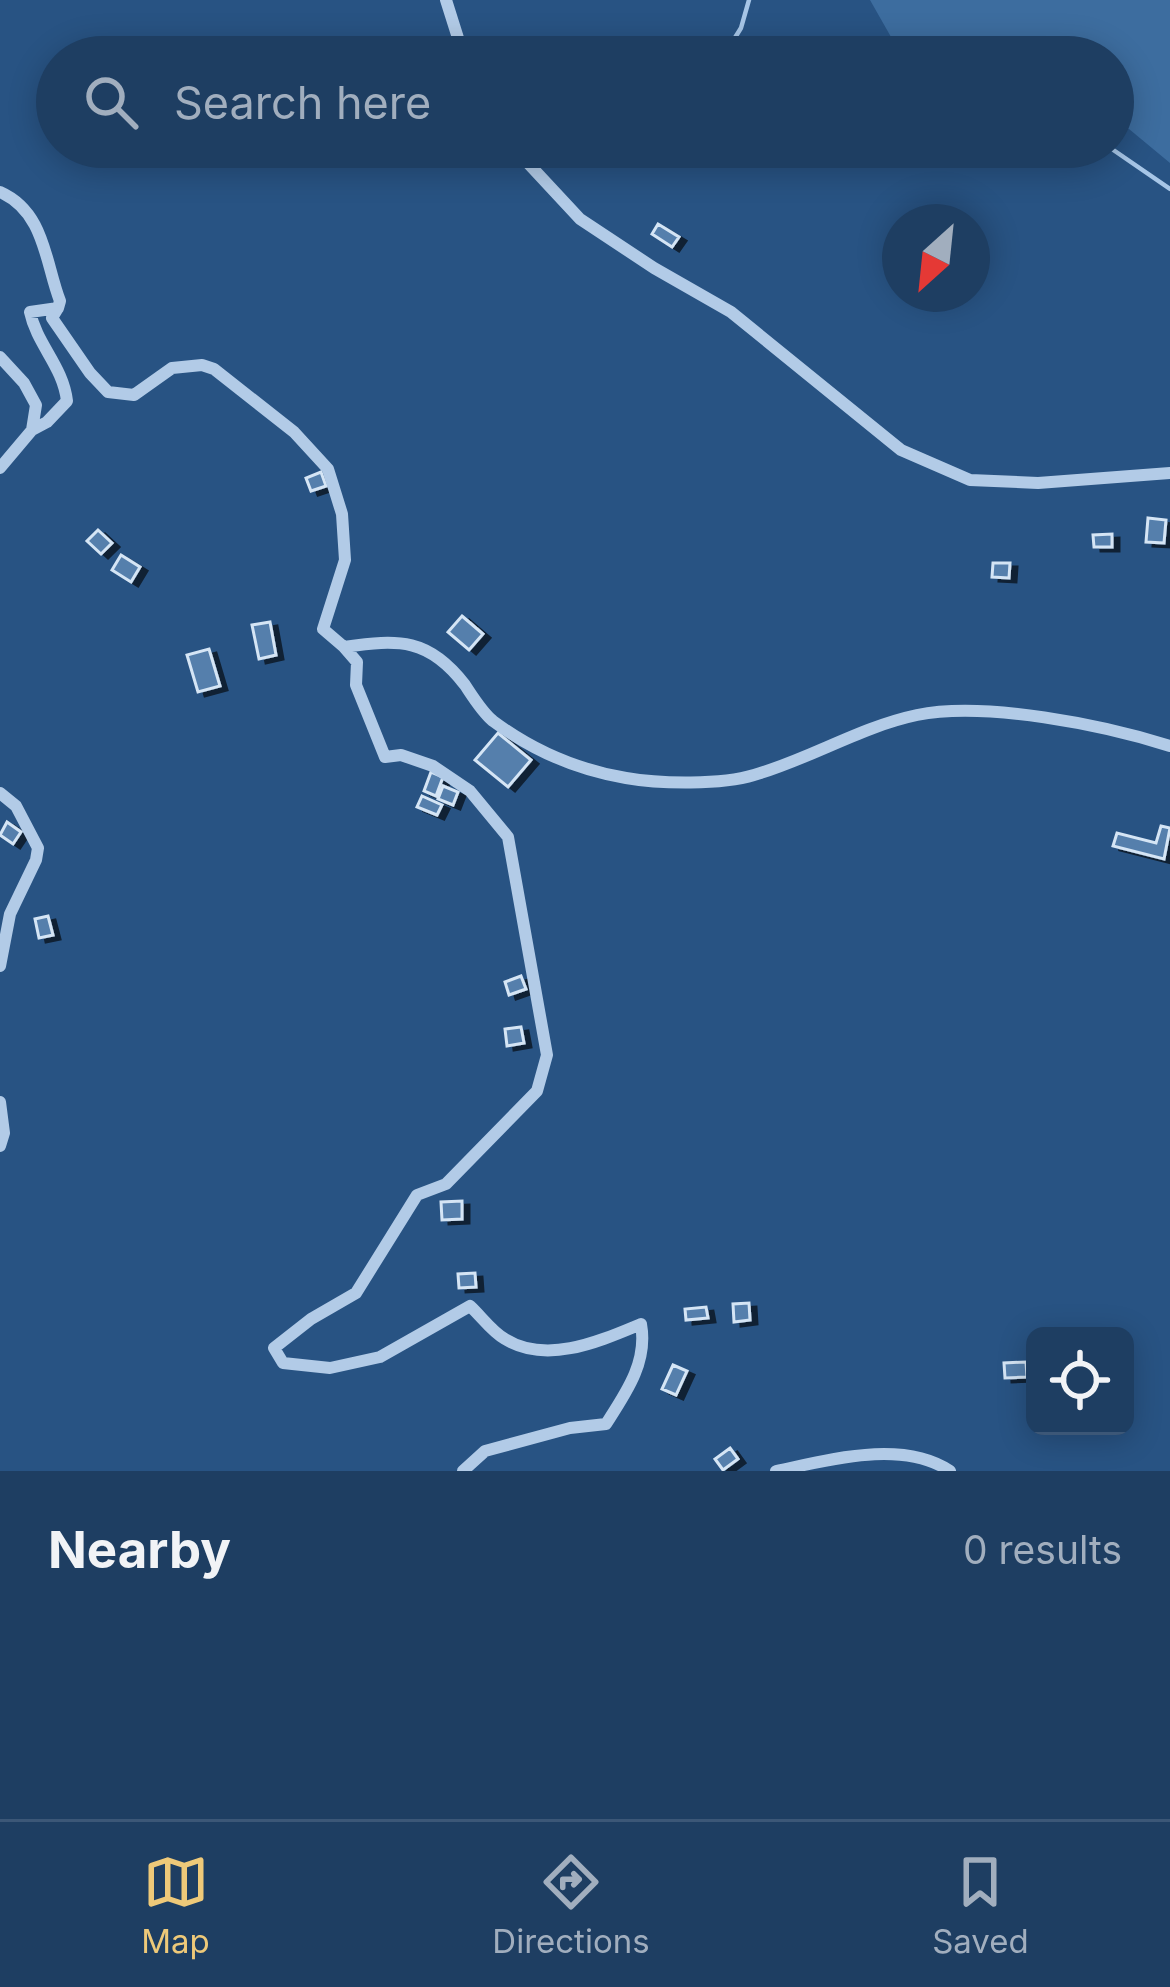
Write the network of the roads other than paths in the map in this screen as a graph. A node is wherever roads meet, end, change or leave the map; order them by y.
1 (446, 0) edge
2 (457, 36) edge
3 (532, 168) edge
4 (0, 192) edge
5 (58, 308) junction
6 (0, 357) edge
7 (32, 430) junction
8 (0, 467) edge
9 (1170, 473) edge
10 (344, 647) junction
11 (1170, 746) edge
12 (0, 793) edge
13 (0, 966) edge
14 (0, 1102) edge
15 (0, 1146) edge
16 (463, 1471) edge
17 (776, 1471) edge
18 (950, 1471) edge

1 - 2 street
3 - 9 street
4 - 5 street
5 - 7 street
5 - 10 street
6 - 7 street
7 - 8 street
10 - 11 street
10 - 16 street
12 - 13 street
14 - 15 street
17 - 18 street

